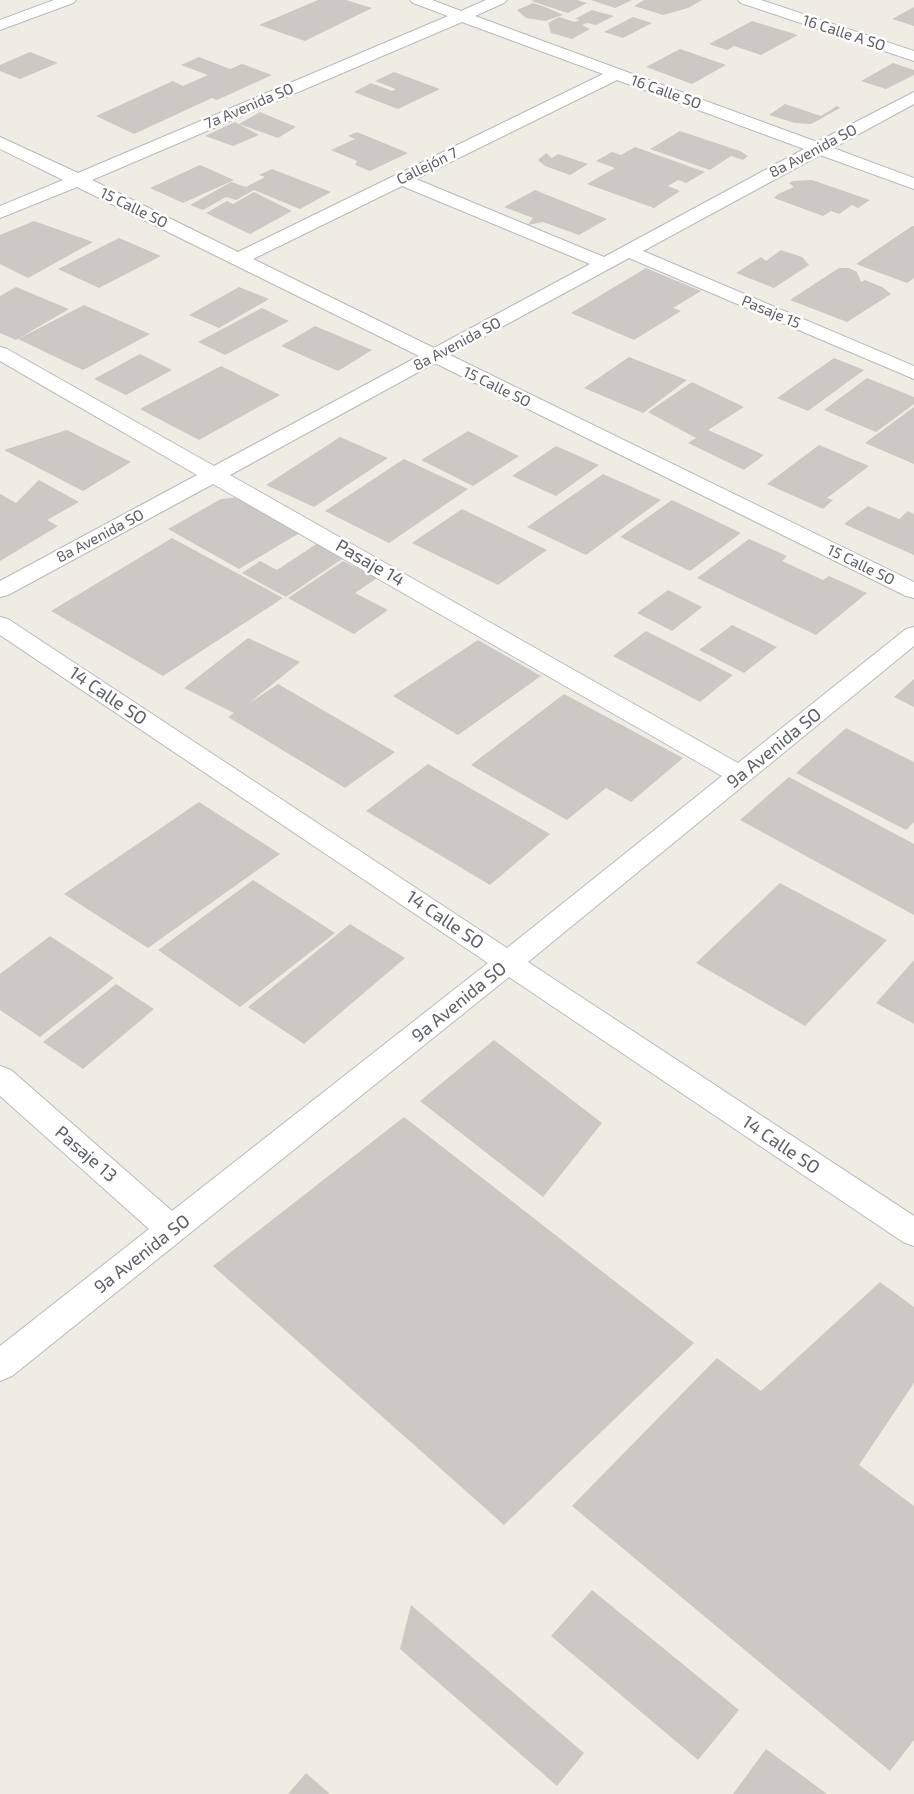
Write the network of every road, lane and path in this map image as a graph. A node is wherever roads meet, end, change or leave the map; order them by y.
1 (68, 0) edge
2 (418, 0) edge
3 (499, 0) edge
4 (746, 0) edge
5 (460, 16) junction
6 (0, 25) edge
7 (914, 56) edge
8 (616, 74) junction
9 (914, 97) edge
10 (0, 142) edge
11 (818, 149) junction
12 (401, 179) junction
13 (77, 180) junction
14 (914, 184) edge
15 (0, 213) edge
16 (628, 251) junction
17 (238, 259) junction
18 (605, 264) junction
19 (0, 353) edge
20 (435, 356) junction
21 (914, 374) edge
22 (215, 474) junction
23 (0, 590) edge
24 (914, 591) edge
25 (0, 624) edge
26 (914, 634) edge
27 (740, 775) junction
28 (508, 963) junction
29 (0, 1078) edge
30 (172, 1230) junction
31 (914, 1234) edge
32 (0, 1366) edge

1 - 6 street
2 - 5 street, 16 Calle SO
3 - 5 street, 7a Avenida SO
4 - 7 street, 16 Calle A SO
5 - 8 street, 16 Calle SO
5 - 13 street, 7a Avenida SO
8 - 11 street, 16 Calle SO
8 - 12 street, Callejón 7
9 - 11 street, 8a Avenida SO
10 - 13 street, 15 Calle SO
11 - 14 street, 16 Calle SO
11 - 16 street, 8a Avenida SO
12 - 17 street, Callejón 7
12 - 18 street
13 - 15 street, 7a Avenida SO
13 - 17 street, 15 Calle SO
16 - 18 street, 8a Avenida SO
16 - 21 street, Pasaje 15
17 - 20 street, 15 Calle SO
18 - 20 street, 8a Avenida SO
19 - 22 street, Pasaje 14
20 - 22 street, 8a Avenida SO
20 - 24 street, 15 Calle SO
22 - 23 street, 8a Avenida SO
22 - 27 street, Pasaje 14
25 - 28 street, 14 Calle SO
26 - 27 street, 9a Avenida SO
27 - 28 street, 9a Avenida SO
28 - 30 street, 9a Avenida SO
28 - 31 street, 14 Calle SO
29 - 30 street, Pasaje 13
30 - 32 street, 9a Avenida SO

